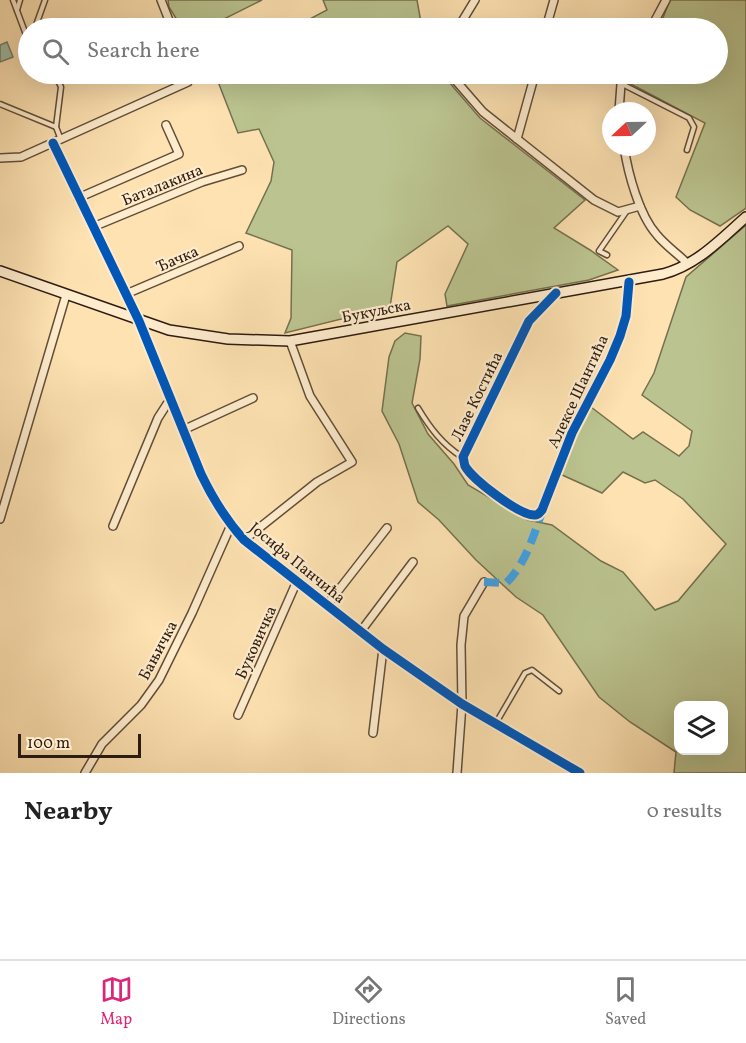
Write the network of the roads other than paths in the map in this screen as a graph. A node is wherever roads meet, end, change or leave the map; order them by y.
1 (13, 0) edge
2 (20, 0) edge
3 (45, 0) edge
4 (162, 0) edge
5 (475, 0) edge
6 (554, 0) edge
7 (666, 0) edge
8 (17, 10) junction
9 (20, 18) edge
10 (39, 18) edge
11 (168, 18) edge
12 (464, 18) edge
13 (549, 18) edge
14 (656, 18) edge
15 (60, 84) edge
16 (184, 84) edge
17 (459, 84) edge
18 (533, 84) edge
19 (621, 84) joint
20 (620, 102) edge
21 (0, 104) edge
22 (166, 124) dead end
23 (56, 127) junction
24 (517, 139) junction
25 (61, 140) junction
26 (53, 143) junction
27 (687, 150) dead end
28 (626, 156) edge
29 (1, 159) edge
30 (242, 170) dead end
31 (78, 198) junction
32 (640, 206) junction
33 (626, 211) junction
34 (746, 217) edge
35 (93, 227) junction
36 (239, 246) dead end
37 (607, 255) dead end
38 (688, 264) junction
39 (0, 271) edge
40 (629, 282) junction
41 (556, 293) junction
42 (126, 294) junction
43 (66, 295) junction
44 (139, 321) junction
45 (290, 341) junction
46 (253, 398) dead end
47 (172, 400) junction
48 (418, 408) dead end
49 (183, 430) junction
50 (463, 457) junction
51 (542, 510) joint
52 (0, 519) edge
53 (231, 525) junction
54 (113, 526) dead end
55 (387, 528) dead end
56 (244, 540) junction
57 (413, 562) dead end
58 (297, 581) junction
59 (484, 582) dead end
60 (327, 605) junction
61 (361, 631) junction
62 (383, 649) junction
63 (559, 691) dead end
64 (462, 704) junction
65 (238, 715) dead end
66 (496, 724) junction
67 (373, 733) dead end
68 (85, 773) edge
69 (457, 773) edge
70 (580, 773) edge

1 - 8 lane
2 - 8 lane
3 - 10 lane
4 - 11 street
5 - 12 street
6 - 13 street
7 - 14 street
8 - 9 lane
15 - 23 lane
16 - 25 street
17 - 24 street
18 - 24 street
19 - 20 street
19 - 27 lane
21 - 23 lane
22 - 31 street
23 - 25 lane
24 - 33 street
25 - 26 street
26 - 29 street
26 - 31 street, Јосифа Панчића
28 - 32 street
30 - 35 street, Баталакина
31 - 35 street, Јосифа Панчића
32 - 33 street
32 - 38 street
33 - 37 lane
34 - 38 main road, Букуљска
35 - 42 street, Јосифа Панчића
36 - 42 street, Ђачка
38 - 40 main road, Букуљска
39 - 43 main road, Букуљска
40 - 41 main road, Букуљска
40 - 51 street, Алексе Шантића
41 - 45 main road, Букуљска
41 - 50 street, Лазе Костића
42 - 44 street, Јосифа Панчића
43 - 44 main road, Букуљска
43 - 52 street
44 - 45 main road, Букуљска
44 - 47 street, Јосифа Панчића
45 - 56 street
46 - 49 street
47 - 49 street, Јосифа Панчића
47 - 54 street
48 - 50 lane
49 - 53 street, Јосифа Панчића
50 - 51 street, Лазе Костића
53 - 56 street, Јосифа Панчића
53 - 68 street, Бањичка
55 - 60 street
56 - 58 street, Јосифа Панчића
57 - 61 street
58 - 60 street, Јосифа Панчића
58 - 65 street, Буковичка
59 - 64 street
60 - 61 street, Јосифа Панчића
61 - 62 street, Јосифа Панчића
62 - 64 street, Јосифа Панчића
62 - 67 street
63 - 66 lane
64 - 66 street, Јосифа Панчића
64 - 69 street
66 - 70 street, Јосифа Панчића

